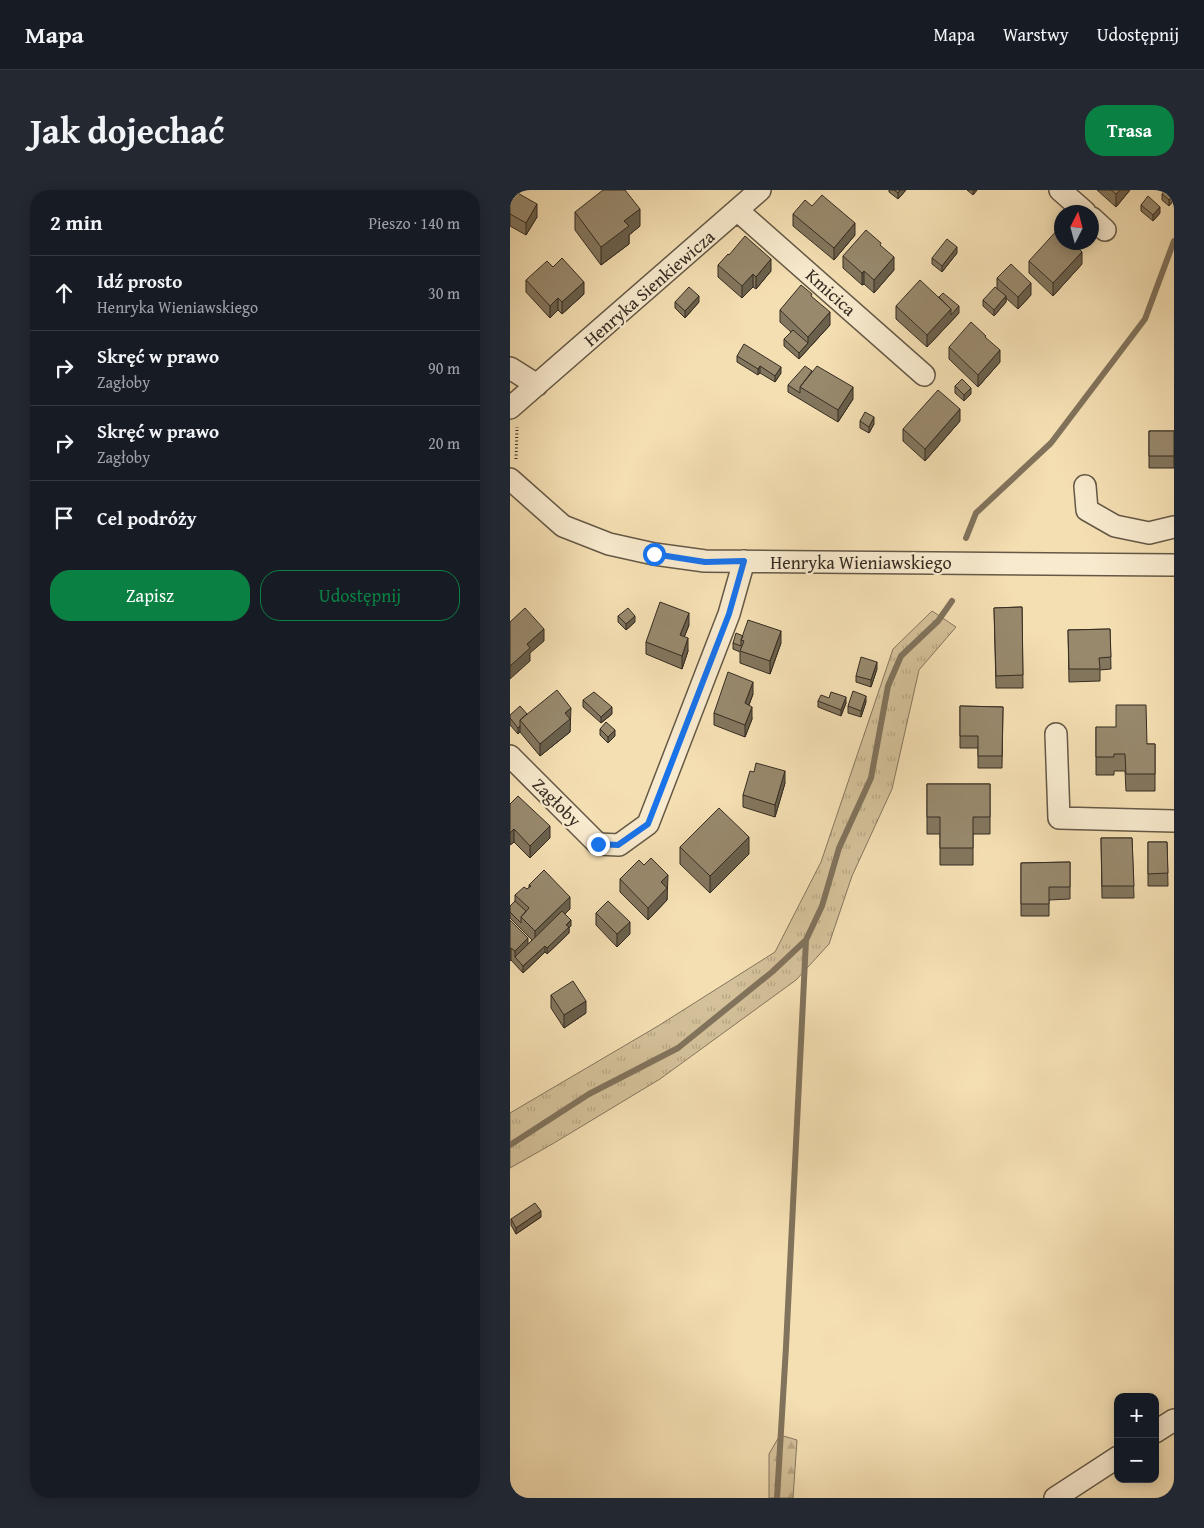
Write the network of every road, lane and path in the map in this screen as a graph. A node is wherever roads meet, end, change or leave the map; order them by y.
1 (760, 190) edge
2 (1060, 190) edge
3 (1077, 205) edge
4 (738, 210) junction
5 (510, 368) edge
6 (924, 375) dead end
7 (537, 385) junction
8 (510, 408) edge
9 (510, 479) edge
10 (1085, 486) dead end
11 (1174, 527) edge
12 (744, 561) junction
13 (1174, 565) edge
14 (1056, 734) dead end
15 (510, 756) edge
16 (1174, 821) edge
17 (1174, 1420) edge
18 (1159, 1429) edge
19 (1114, 1460) edge
20 (1055, 1498) edge

1 - 4 street, Henryka Sienkiewicza
2 - 3 street
4 - 6 street, Kmicica
4 - 7 street, Henryka Sienkiewicza
5 - 7 street
7 - 8 street, Henryka Sienkiewicza
9 - 12 street, Henryka Wieniawskiego
10 - 11 street
12 - 13 street, Henryka Wieniawskiego
12 - 15 street, Zagłoby
14 - 16 street
17 - 18 street
19 - 20 street

